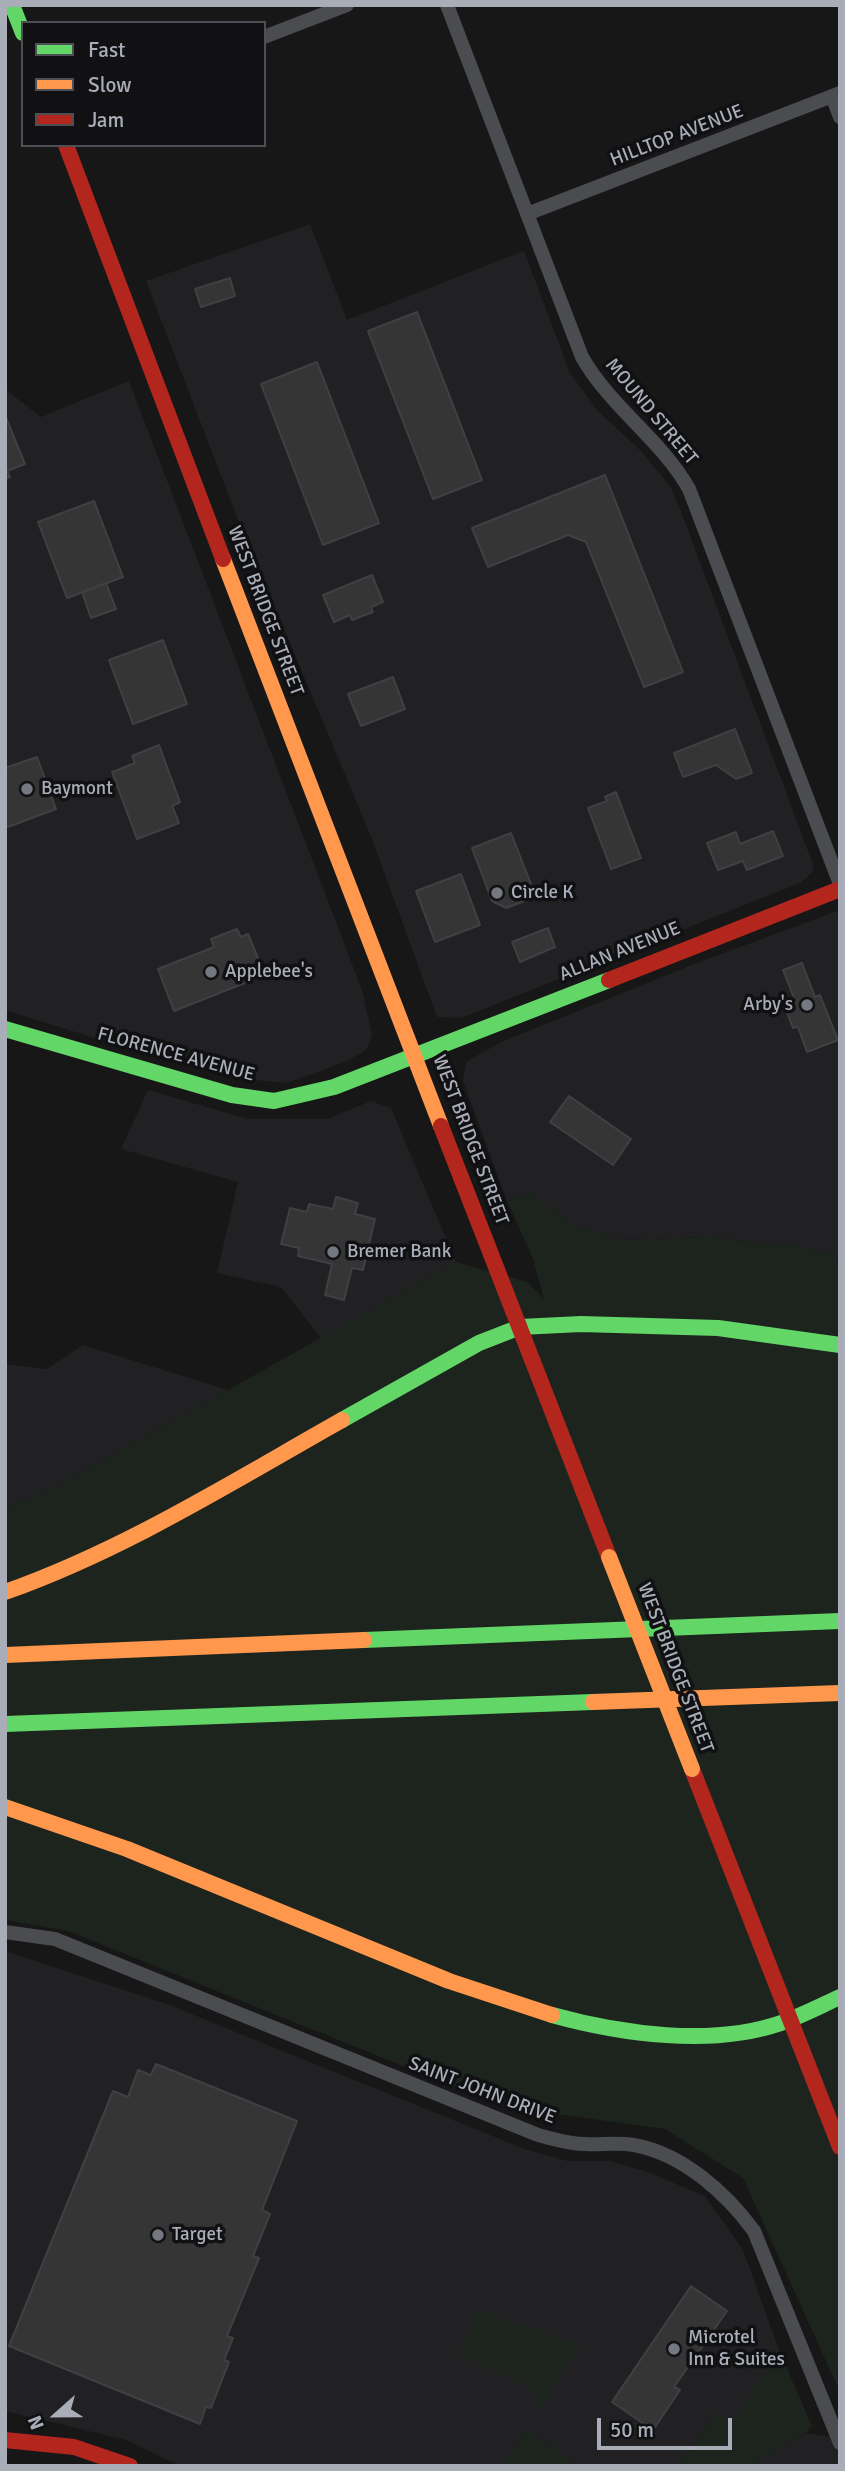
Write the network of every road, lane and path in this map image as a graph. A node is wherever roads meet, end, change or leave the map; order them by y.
1 (12, 5) edge
2 (347, 5) edge
3 (447, 5) edge
4 (21, 28) edge
5 (266, 36) edge
6 (836, 94) edge
7 (840, 117) edge
8 (66, 147) edge
9 (527, 214) junction
10 (840, 887) edge
11 (5, 1029) edge
12 (416, 1055) junction
13 (520, 1327) junction
14 (840, 1345) edge
15 (5, 1592) edge
16 (840, 1621) edge
17 (5, 1654) edge
18 (840, 1693) edge
19 (5, 1724) edge
20 (5, 1807) edge
21 (5, 1932) edge
22 (840, 1997) edge
23 (790, 2019) junction
24 (840, 2147) edge
25 (5, 2440) edge
26 (840, 2443) edge
27 (130, 2466) edge

1 - 4 main road
2 - 5 street
3 - 9 street, MOUND STREET
6 - 7 street
6 - 9 street, HILLTOP AVENUE
8 - 12 main road, WEST BRIDGE STREET
9 - 10 street, MOUND STREET
10 - 12 main road, ALLAN AVENUE
11 - 12 main road, FLORENCE AVENUE
12 - 13 main road, WEST BRIDGE STREET
13 - 14 main road
13 - 15 main road
13 - 23 main road, WEST BRIDGE STREET, bridge
16 - 17 main road
18 - 19 main road
20 - 23 main road
21 - 26 street, SAINT JOHN DRIVE
22 - 23 main road
23 - 24 main road, WEST BRIDGE STREET
25 - 27 main road

